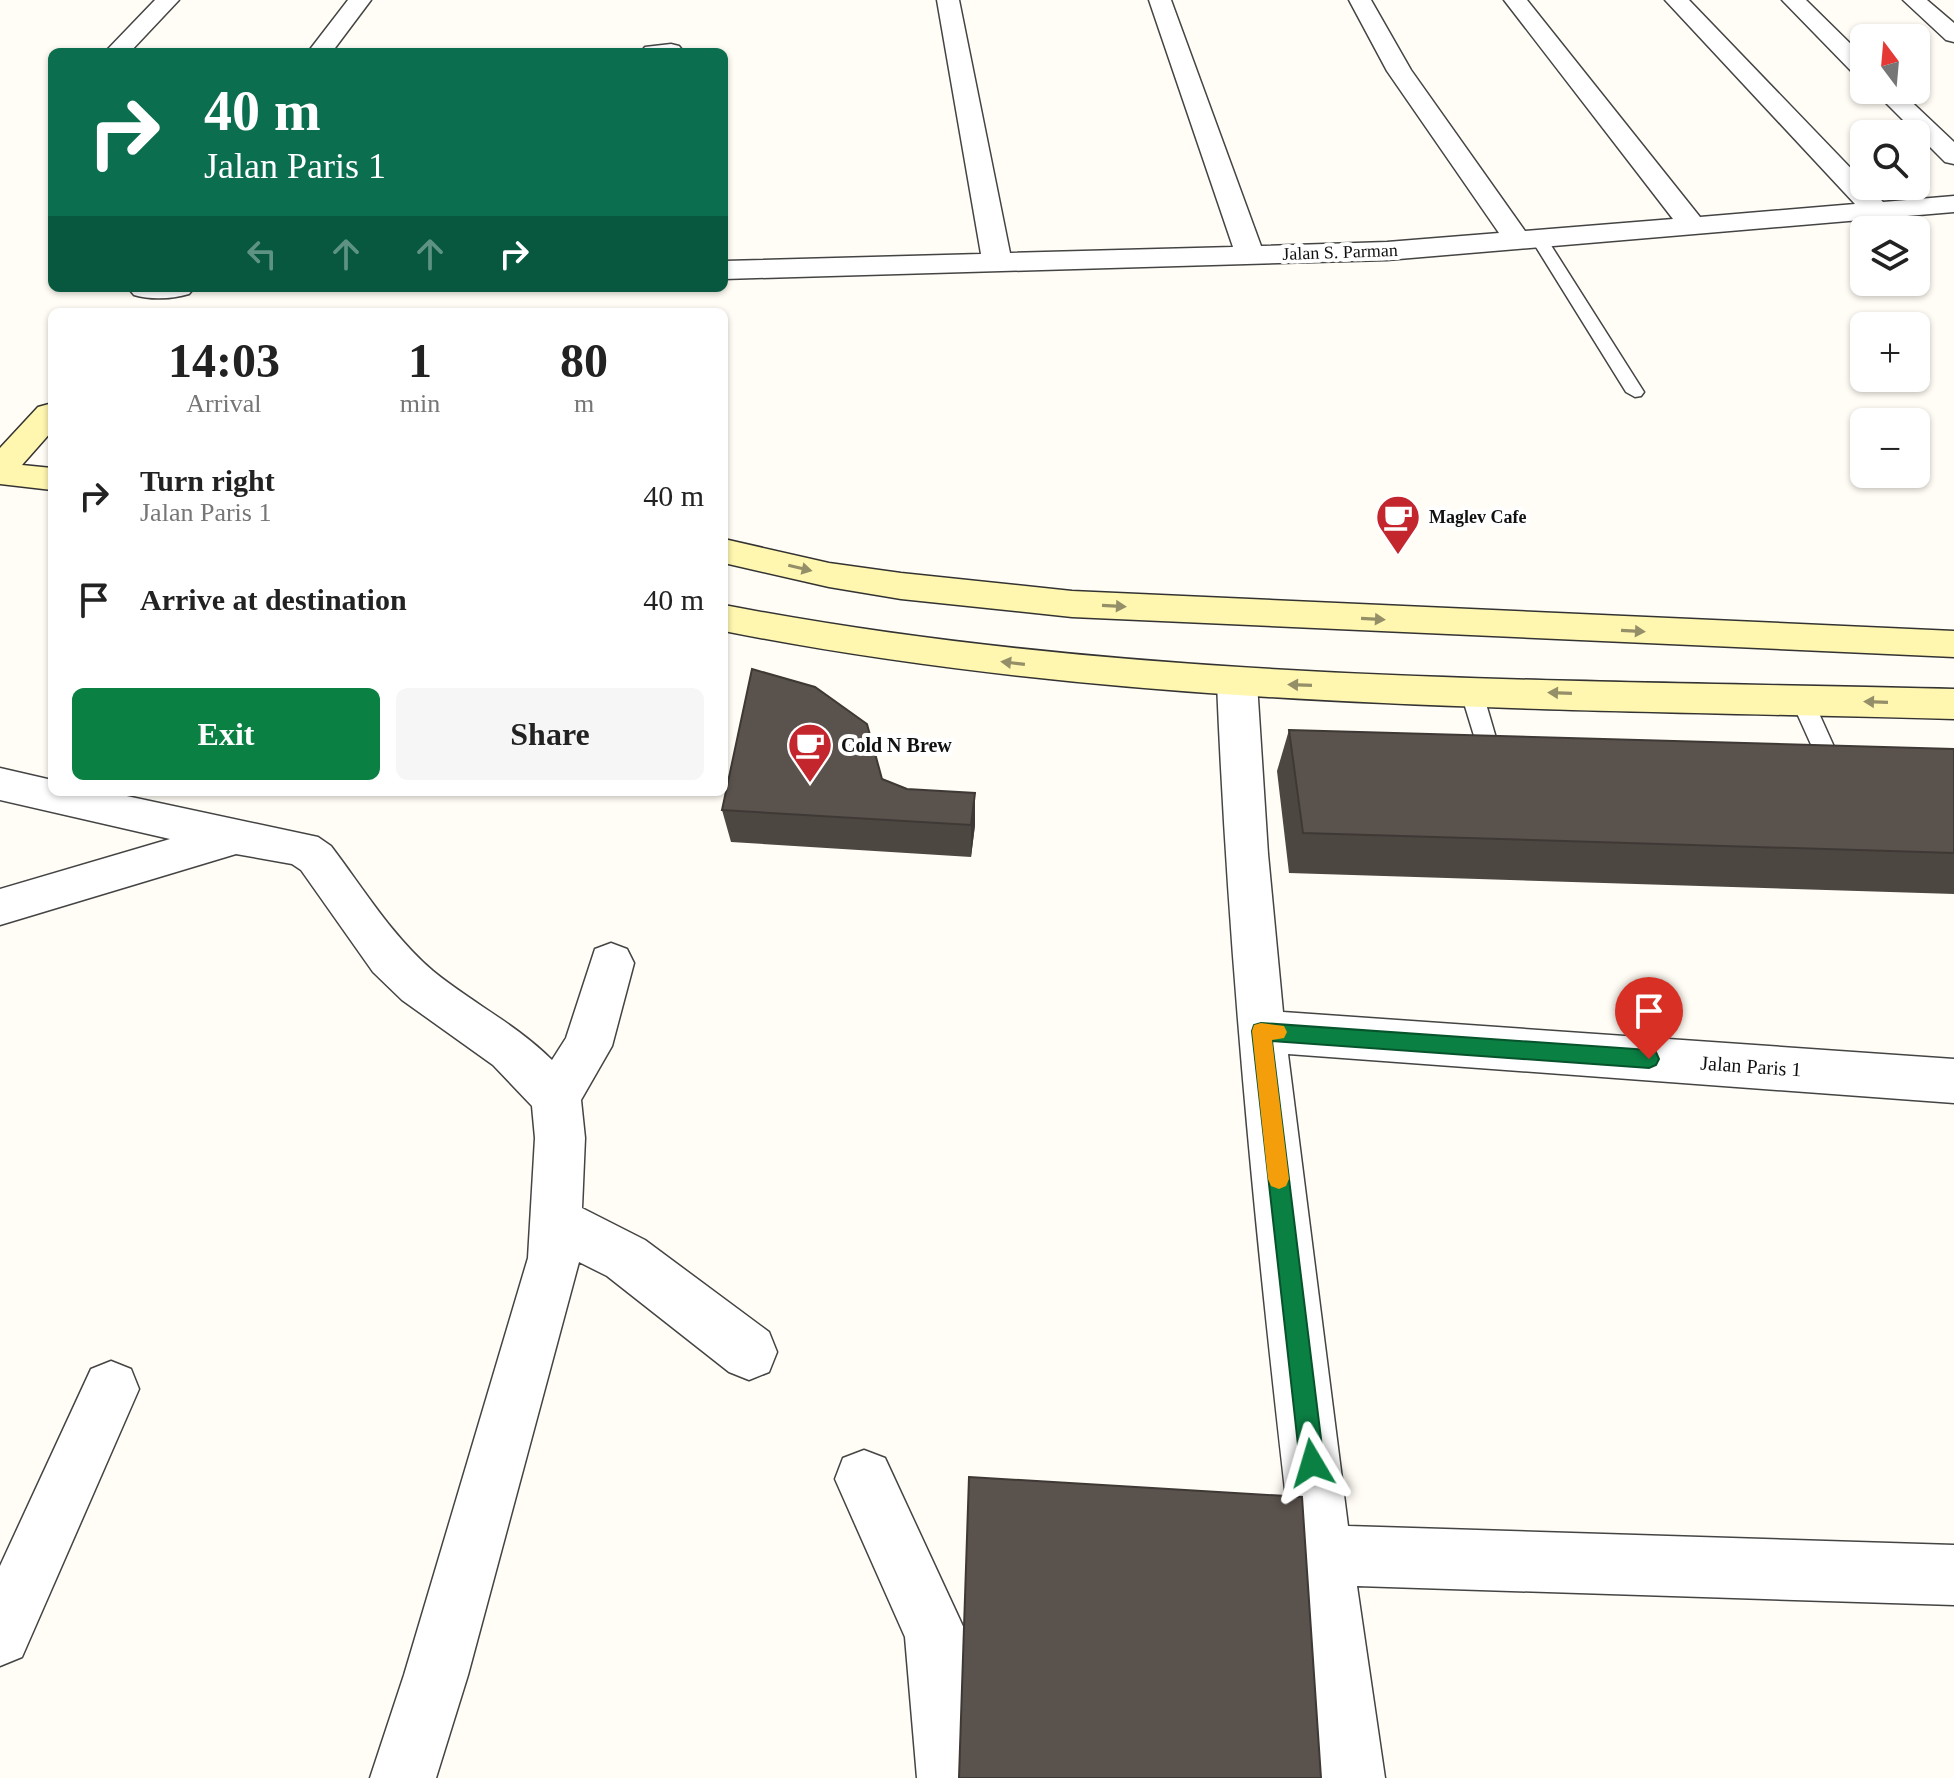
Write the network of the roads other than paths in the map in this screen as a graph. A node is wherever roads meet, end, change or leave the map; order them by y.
1 (168, 0) edge
2 (360, 0) edge
3 (948, 0) edge
4 (1160, 0) edge
5 (1360, 0) edge
6 (1515, 0) edge
7 (1676, 0) edge
8 (1793, 0) edge
9 (1914, 0) edge
10 (1954, 35) edge
11 (121, 48) edge
12 (323, 48) edge
13 (1850, 56) edge
14 (1900, 104) edge
15 (1954, 156) edge
16 (1877, 211) junction
17 (1947, 212) edge
18 (1692, 225) junction
19 (1528, 240) junction
20 (1250, 256) junction
21 (997, 261) junction
22 (728, 270) edge
23 (159, 292) edge
24 (139, 296) edge
25 (1635, 392) dead end
26 (48, 412) edge
27 (48, 415) edge
28 (0, 420) edge
29 (0, 471) edge
30 (48, 478) edge
31 (728, 552) edge
32 (1072, 604) junction
33 (728, 619) edge
34 (1954, 644) edge
35 (1068, 669) junction
36 (1237, 683) junction
37 (1471, 690) junction
38 (1802, 700) junction
39 (1954, 704) edge
40 (1457, 744) edge
41 (1487, 746) junction
42 (1534, 748) edge
43 (1798, 758) edge
44 (0, 784) edge
45 (48, 795) edge
46 (53, 796) edge
47 (235, 837) junction
48 (0, 907) edge
49 (611, 963) dead end
50 (1261, 1031) junction
51 (1954, 1081) edge
52 (556, 1097) junction
53 (555, 1221) junction
54 (749, 1352) dead end
55 (111, 1389) dead end
56 (864, 1479) dead end
57 (1322, 1555) junction
58 (1954, 1575) edge
59 (0, 1635) edge
60 (403, 1778) edge
61 (950, 1778) edge
62 (1352, 1778) edge

1 - 11 street
2 - 12 street
3 - 21 street
4 - 20 street
5 - 19 street
6 - 18 street
7 - 16 street
8 - 13 street
9 - 10 street
14 - 15 street
16 - 17 street, Jalan S. Parman
16 - 18 street, Jalan S. Parman
18 - 19 street, Jalan S. Parman
19 - 20 street, Jalan S. Parman
19 - 25 lane
20 - 21 street, Jalan S. Parman
21 - 22 street, Jalan S. Parman
23 - 24 street
26 - 28 street
27 - 29 street
29 - 30 street
31 -> 32 street
32 -> 34 street
32 - 35 street
35 -> 33 street
35 - 36 street
37 -> 36 street
36 - 50 street
38 -> 37 street
37 - 41 lane
39 -> 38 street
38 - 43 lane
40 - 41 lane
41 - 42 lane
44 - 45 street
46 - 47 street
47 - 48 street
47 - 52 street
49 - 52 street
50 - 51 street, Jalan Paris 1
50 - 57 street
52 - 53 street
53 - 54 street
53 - 60 street
55 - 59 street
56 - 61 street
57 - 58 street
57 - 62 street

